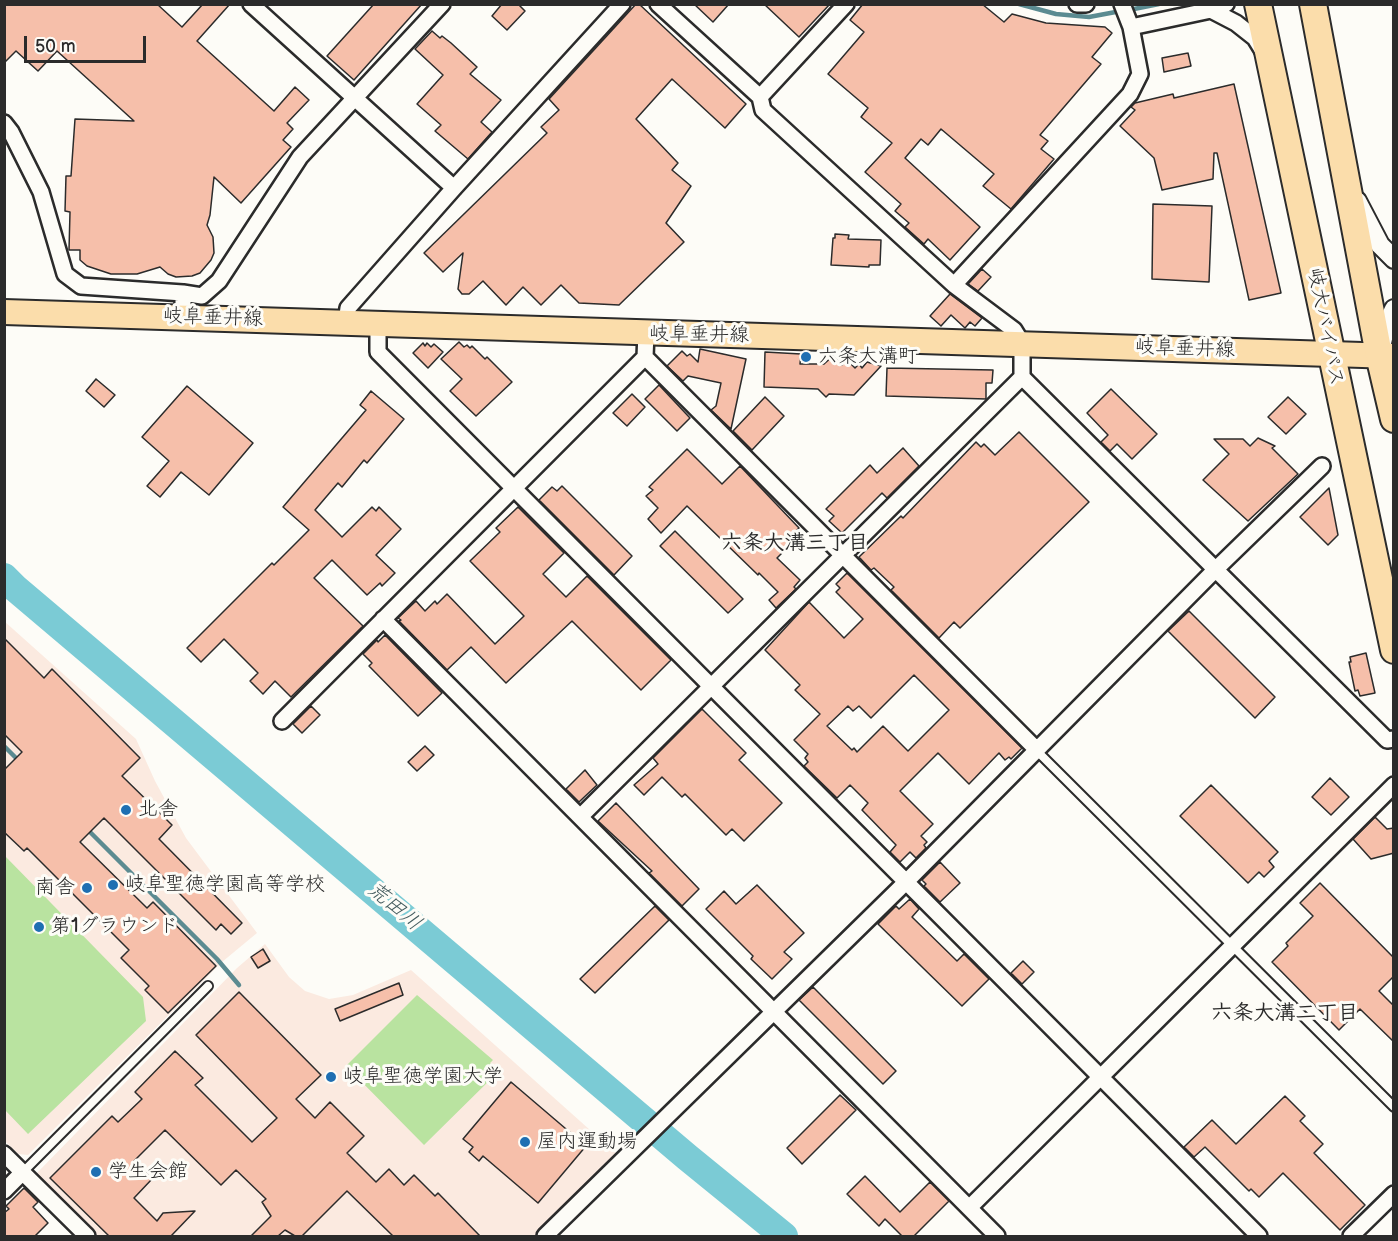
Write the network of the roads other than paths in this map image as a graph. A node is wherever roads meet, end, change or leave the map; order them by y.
1 (251, 4) edge
2 (442, 4) edge
3 (622, 4) edge
4 (658, 4) edge
5 (846, 4) edge
6 (1077, 4) edge
7 (1086, 4) edge
8 (1122, 4) edge
9 (1226, 4) edge
10 (1258, 4) edge
11 (1313, 4) edge
12 (1211, 10) junction
13 (1131, 27) junction
14 (1270, 61) junction
15 (760, 97) junction
16 (354, 98) junction
17 (4, 123) edge
18 (1347, 180) junction
19 (454, 188) junction
20 (1394, 259) edge
21 (954, 285) junction
22 (183, 293) junction
23 (1394, 309) edge
24 (4, 312) edge
25 (183, 317) junction
26 (346, 323) junction
27 (378, 324) junction
28 (1022, 343) junction
29 (646, 345) junction
30 (1332, 355) junction
31 (1386, 356) edge
32 (1022, 377) junction
33 (1394, 419) edge
34 (1322, 466) dead end
35 (514, 488) junction
36 (843, 555) junction
37 (1215, 570) junction
38 (383, 619) junction
39 (1394, 650) edge
40 (711, 686) junction
41 (282, 721) dead end
42 (1394, 739) edge
43 (1036, 749) junction
44 (1394, 785) edge
45 (579, 817) junction
46 (906, 882) junction
47 (1232, 946) junction
48 (208, 986) dead end
49 (774, 1011) junction
50 (1101, 1078) junction
51 (1394, 1107) edge
52 (4, 1154) edge
53 (23, 1172) junction
54 (4, 1191) edge
55 (1394, 1194) edge
56 (969, 1208) junction
57 (87, 1236) edge
58 (545, 1236) edge
59 (997, 1236) edge
60 (1259, 1236) edge
61 (1351, 1236) edge

1 - 16 street
2 - 16 street
3 - 19 street
4 - 15 street
5 - 15 street
6 - 7 street
8 - 13 street
9 - 12 street
10 - 14 highway, 岐大バイパス
11 - 18 highway
12 - 13 street
12 - 14 street
13 - 21 street
14 - 30 highway, 岐大バイパス
15 - 21 street
16 - 19 street
16 - 22 street
17 - 22 street
18 - 20 street
18 - 31 highway
19 - 26 street
21 - 28 street
22 - 25 street
23 - 31 street
24 - 25 main road, 岐阜垂井線
25 - 26 main road, 岐阜垂井線
26 - 27 main road, 岐阜垂井線
27 - 29 main road, 岐阜垂井線
27 - 35 street
28 - 29 main road, 岐阜垂井線
28 - 30 main road, 岐阜垂井線
28 - 32 street
29 - 35 street
29 - 36 street
30 - 31 main road, 岐阜垂井線
30 - 39 highway, 岐大バイパス
31 - 33 highway
32 - 36 street
32 - 37 street
34 - 37 street
35 - 38 street
35 - 40 street
36 - 40 street
36 - 43 street
37 - 42 street
37 - 43 street
38 - 41 street
38 - 45 street
40 - 45 street
40 - 46 street
43 - 46 street
43 - 47 lane
44 - 47 street
45 - 49 street
46 - 49 street
46 - 50 street
47 - 50 street
47 - 51 lane
48 - 53 lane
49 - 56 street
49 - 58 street
50 - 56 street
50 - 60 street
52 - 53 street
53 - 54 street
53 - 57 street
55 - 61 street
56 - 59 street

